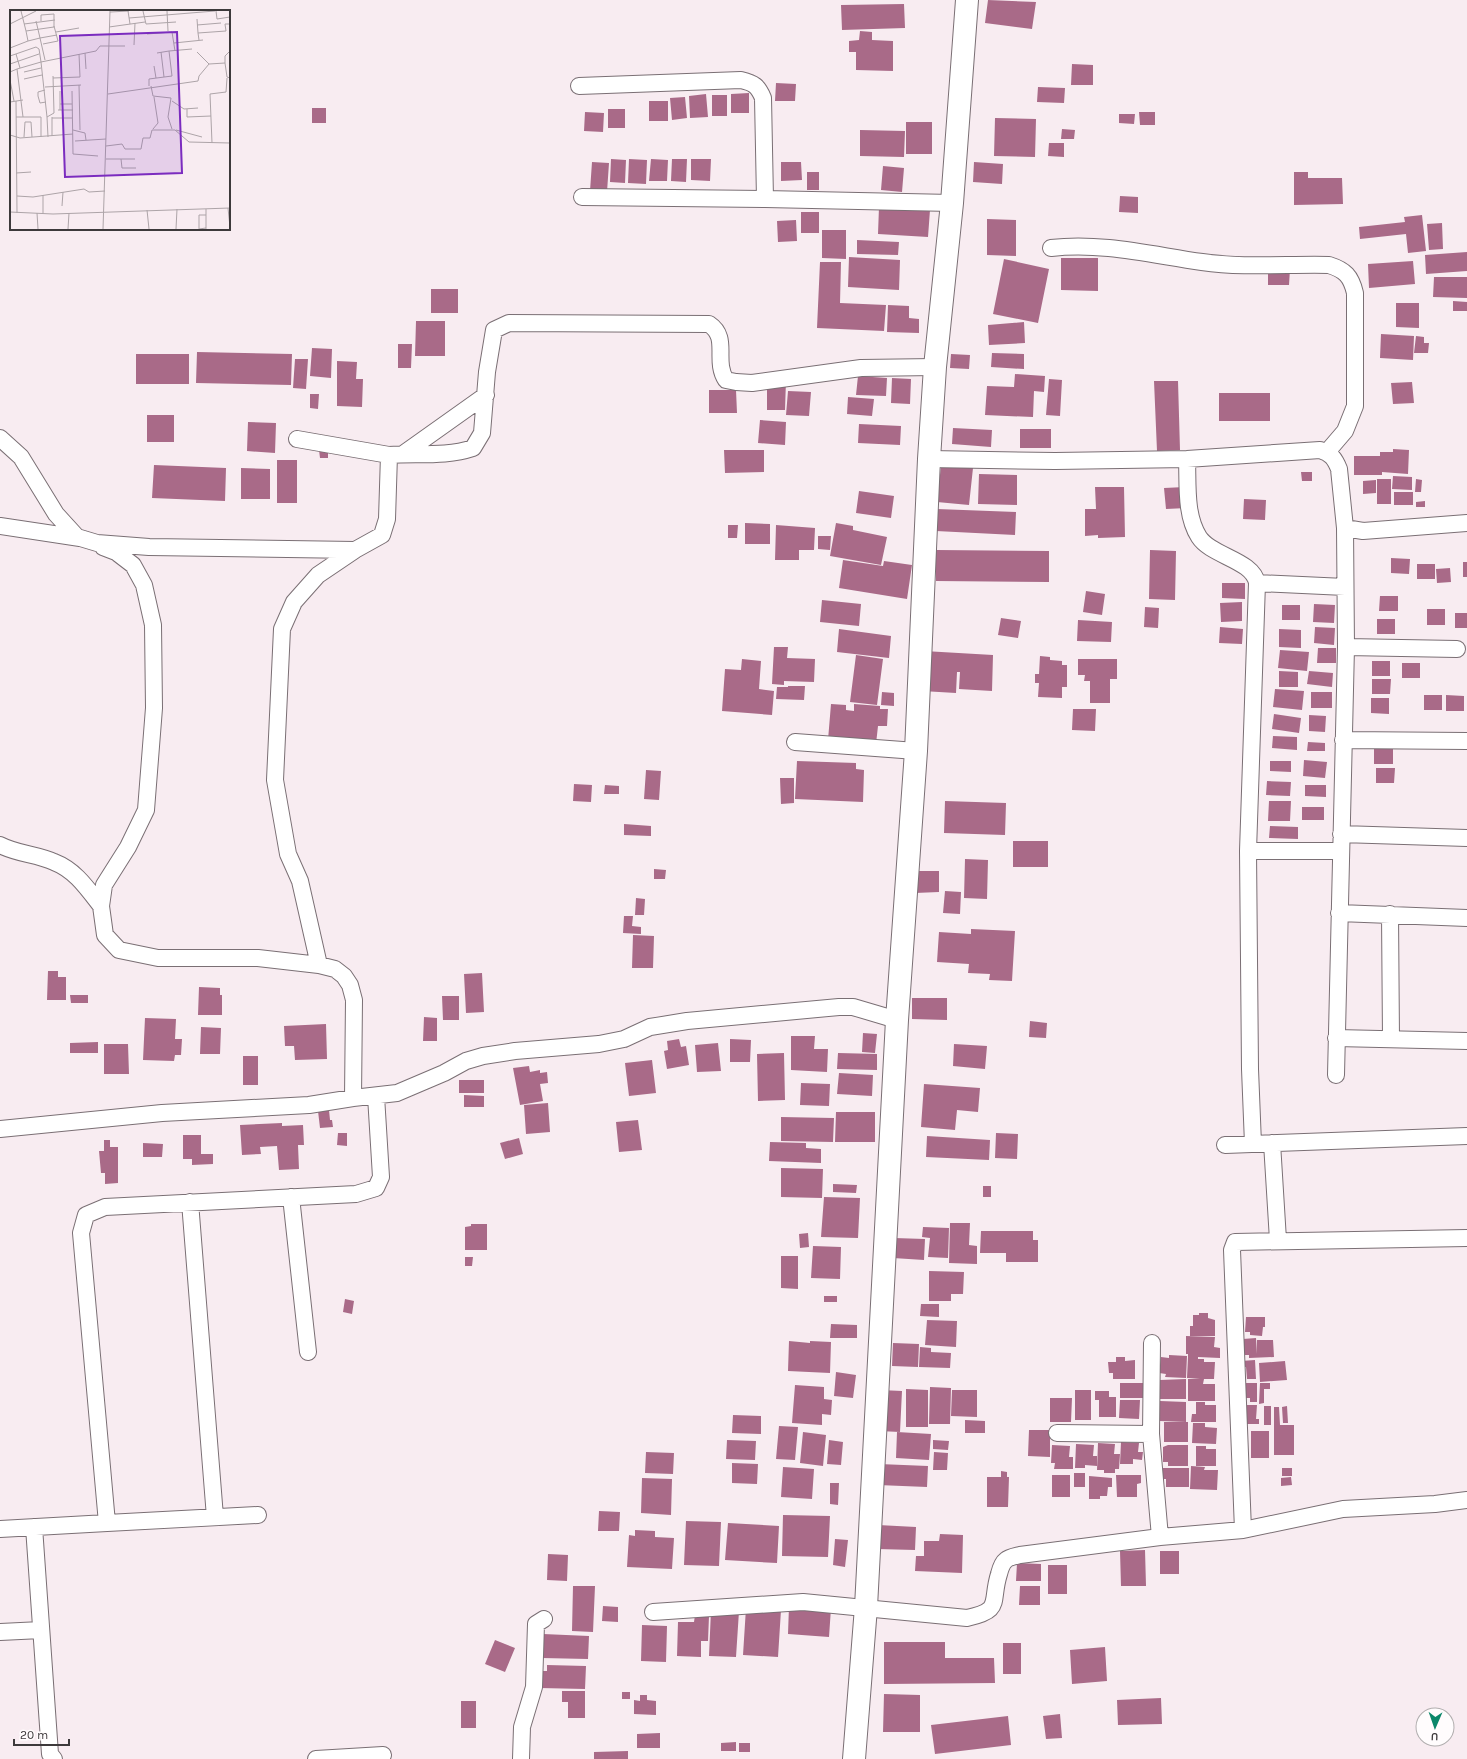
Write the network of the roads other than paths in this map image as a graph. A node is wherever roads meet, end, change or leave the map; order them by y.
1 (966, 0) edge
2 (579, 86) dead end
3 (582, 197) dead end
4 (765, 199) junction
5 (952, 203) junction
6 (1051, 248) dead end
7 (936, 367) junction
8 (486, 395) junction
9 (0, 438) edge
10 (296, 439) dead end
11 (1327, 452) junction
12 (396, 454) junction
13 (930, 459) junction
14 (1187, 459) junction
15 (1467, 523) edge
16 (0, 526) edge
17 (1345, 528) junction
18 (77, 537) junction
19 (355, 550) junction
20 (1257, 583) junction
21 (1345, 587) junction
22 (1346, 647) junction
23 (1457, 649) dead end
24 (1343, 740) junction
25 (1467, 741) edge
26 (795, 742) dead end
27 (916, 751) junction
28 (1342, 834) junction
29 (1467, 838) edge
30 (0, 845) edge
31 (1248, 851) junction
32 (1340, 851) junction
33 (101, 906) junction
34 (1339, 913) junction
35 (1390, 914) junction
36 (1467, 918) edge
37 (319, 965) junction
38 (897, 1020) junction
39 (1336, 1038) junction
40 (1391, 1039) junction
41 (1467, 1041) edge
42 (1336, 1075) dead end
43 (376, 1096) junction
44 (352, 1098) junction
45 (0, 1129) edge
46 (1467, 1136) edge
47 (1272, 1143) junction
48 (1253, 1144) junction
49 (1225, 1145) dead end
50 (292, 1197) junction
51 (190, 1202) junction
52 (1467, 1238) edge
53 (1278, 1240) junction
54 (1152, 1343) dead end
55 (308, 1352) dead end
56 (1057, 1433) dead end
57 (1151, 1434) junction
58 (1467, 1500) edge
59 (258, 1515) dead end
60 (215, 1518) junction
61 (107, 1523) junction
62 (34, 1527) junction
63 (0, 1529) edge
64 (1243, 1530) junction
65 (1160, 1537) junction
66 (866, 1607) junction
67 (653, 1612) dead end
68 (544, 1619) dead end
69 (42, 1630) junction
70 (0, 1632) edge
71 (384, 1755) dead end
72 (54, 1759) edge
73 (316, 1759) edge
74 (521, 1759) edge
75 (854, 1759) edge

1 - 5 main road
2 - 4 street
3 - 4 street
4 - 5 street
5 - 7 main road
6 - 11 street
7 - 8 street
7 - 13 main road
8 - 12 street
8 - 12 street
9 - 18 street
10 - 12 street
11 - 14 street
11 - 17 street
12 - 19 street
13 - 14 street
13 - 27 main road
14 - 20 street
15 - 17 street
16 - 18 street
17 - 21 street
18 - 19 street
18 - 33 street
19 - 37 street
20 - 21 street
20 - 31 street
21 - 22 street
22 - 23 street
22 - 24 street
24 - 25 street
24 - 28 street
26 - 27 street
27 - 38 main road
28 - 29 street
28 - 32 street
30 - 33 street
31 - 32 street
31 - 48 street
32 - 34 street
33 - 37 street
34 - 35 street
34 - 39 street
35 - 36 street
35 - 40 street
37 - 44 street
38 - 43 street
38 - 66 main road
39 - 40 street
39 - 42 street
40 - 41 street
43 - 44 street
43 - 50 street
44 - 45 street
46 - 47 street
47 - 48 street
47 - 53 street
48 - 49 street
50 - 51 street
50 - 55 street
51 - 60 street
51 - 61 street
52 - 53 street
53 - 64 street
54 - 57 street
56 - 57 street
57 - 65 street
58 - 64 street
59 - 60 street
60 - 61 street
61 - 62 street
62 - 63 street
62 - 69 street
64 - 65 street
65 - 66 street
66 - 67 street
66 - 75 main road
68 - 74 street
69 - 70 street
69 - 72 street
71 - 73 street

